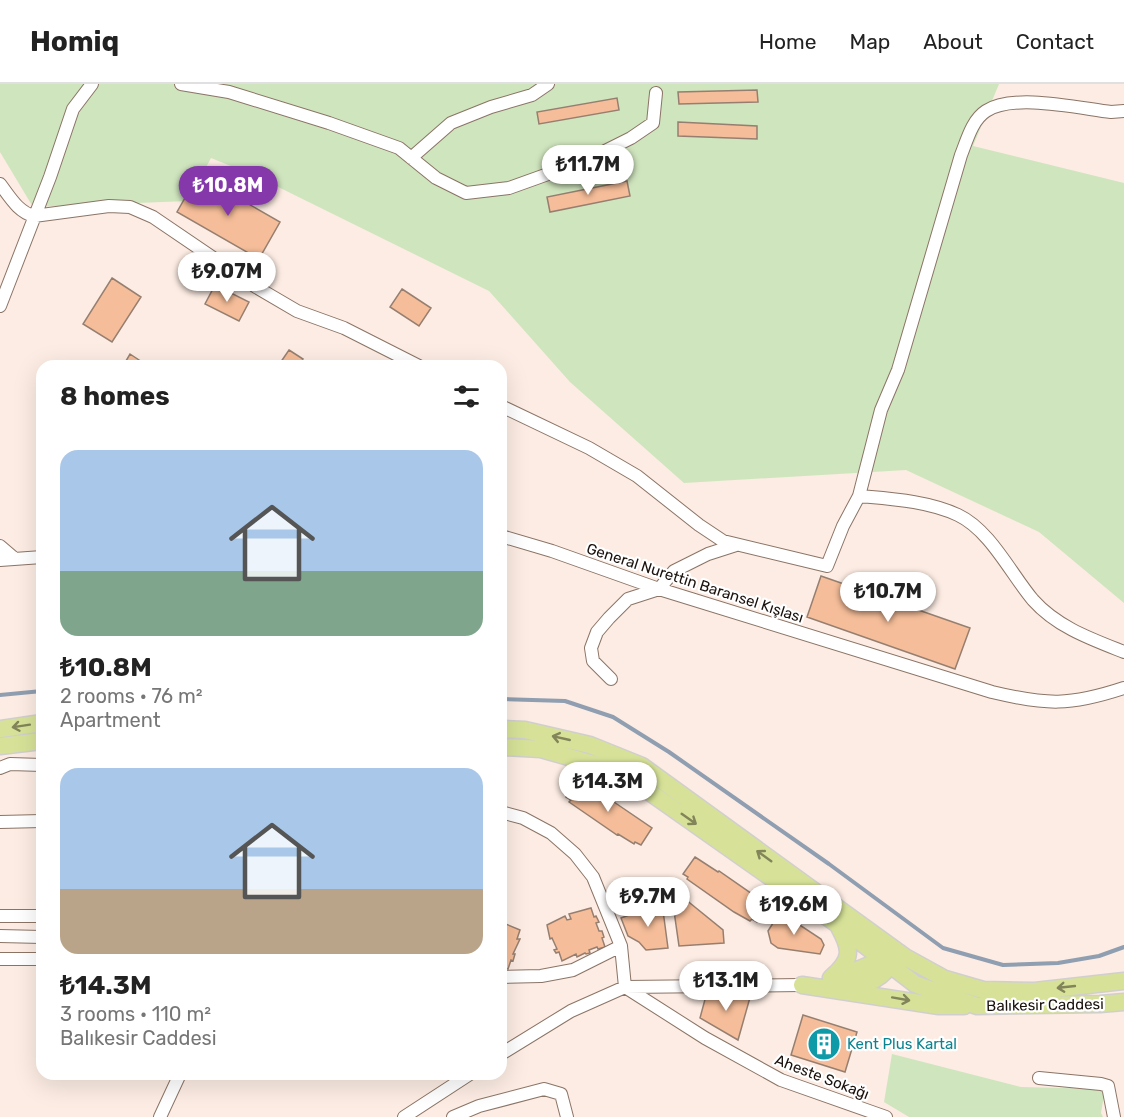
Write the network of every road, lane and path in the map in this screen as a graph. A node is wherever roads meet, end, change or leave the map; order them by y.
1 (92, 84) edge
2 (181, 84) edge
3 (548, 84) edge
4 (656, 93) dead end
5 (1124, 111) edge
6 (411, 158) junction
7 (0, 184) edge
8 (34, 216) junction
9 (0, 306) edge
10 (407, 360) edge
11 (507, 409) edge
12 (859, 496) junction
13 (507, 538) edge
14 (737, 544) junction
15 (0, 546) edge
16 (36, 557) edge
17 (14, 558) junction
18 (0, 560) edge
19 (659, 589) junction
20 (1124, 652) edge
21 (611, 679) dead end
22 (1124, 687) edge
23 (36, 724) edge
24 (0, 729) edge
25 (507, 729) edge
26 (36, 742) edge
27 (0, 746) edge
28 (507, 747) edge
29 (36, 765) edge
30 (0, 768) edge
31 (507, 814) edge
32 (36, 821) edge
33 (0, 822) edge
34 (0, 916) edge
35 (36, 916) edge
36 (837, 924) junction
37 (0, 936) edge
38 (36, 937) edge
39 (621, 946) junction
40 (888, 956) junction
41 (0, 959) edge
42 (36, 959) edge
43 (507, 977) edge
44 (1124, 981) edge
45 (834, 984) junction
46 (802, 985) joint
47 (625, 987) junction
48 (980, 998) junction
49 (1124, 1002) edge
50 (507, 1050) edge
51 (1039, 1078) dead end
52 (177, 1080) edge
53 (461, 1080) edge
54 (160, 1117) edge
55 (404, 1117) edge
56 (453, 1117) edge
57 (567, 1117) edge
58 (886, 1117) edge
59 (1114, 1117) edge

1 - 8 street
2 - 6 street
3 - 6 street
4 - 6 street
5 - 12 street
7 - 8 street
8 - 9 street
8 - 10 street
11 - 14 street
12 - 14 street
12 - 20 street
13 - 19 street, General Nurettin Baransel Kışlası
14 - 19 street
15 - 17 street
16 - 17 street
17 - 18 street
19 - 21 street
19 - 22 street, General Nurettin Baransel Kışlası
23 -> 24 main road
40 -> 25 main road, Balıkesir Caddesi
26 - 27 main road
28 -> 36 main road, Balıkesir Caddesi
29 - 30 street
31 - 39 street
32 - 33 street
34 - 35 street
36 - 40 main road, Balıkesir Caddesi
36 - 45 main road
37 - 38 street
39 - 43 street
39 - 47 street
40 - 45 main road
40 - 48 main road, Balıkesir Caddesi
41 - 42 street
44 -> 48 main road, Balıkesir Caddesi
45 - 46 main road
45 -> 48 main road
46 - 47 street
47 - 50 street
47 - 58 street, Aheste Sokağı
48 - 49 main road, Balıkesir Caddesi
51 - 59 street
52 - 54 street
53 - 55 street
56 - 57 street

